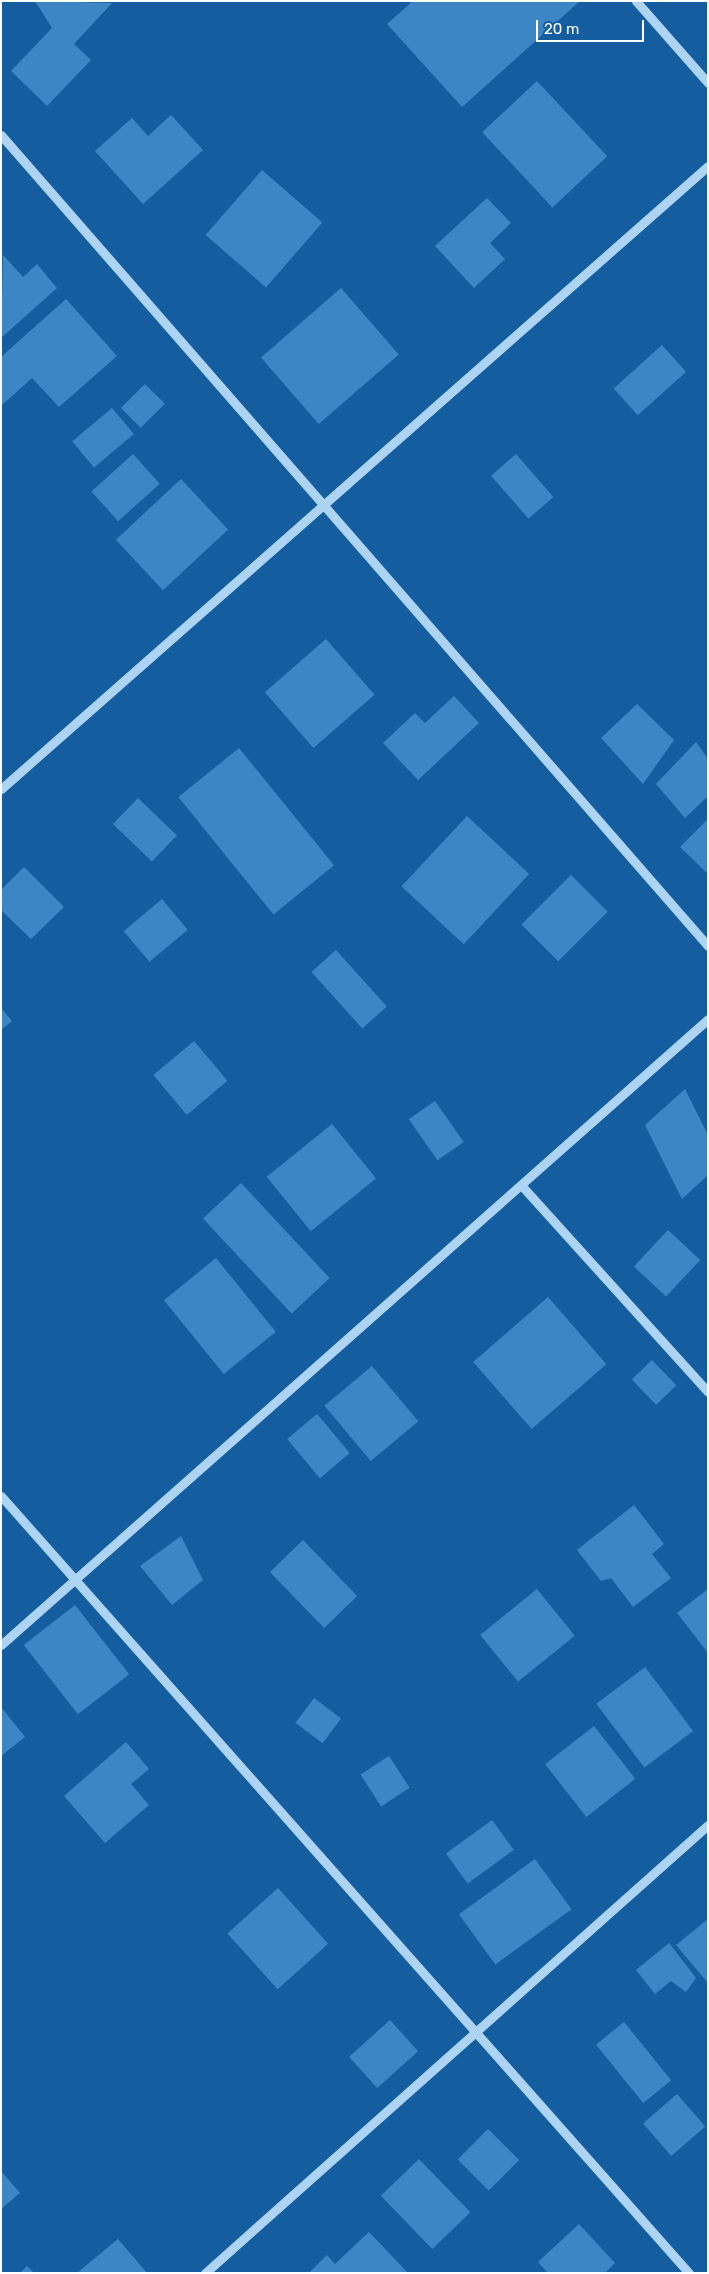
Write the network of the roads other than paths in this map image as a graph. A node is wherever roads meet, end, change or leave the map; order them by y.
1 (636, 1) edge
2 (708, 83) edge
3 (1, 135) edge
4 (708, 166) edge
5 (324, 506) junction
6 (1, 789) edge
7 (708, 946) edge
8 (708, 1019) edge
9 (521, 1185) junction
10 (708, 1392) edge
11 (1, 1496) edge
12 (74, 1580) junction
13 (1, 1644) edge
14 (708, 1825) edge
15 (475, 2032) junction
16 (205, 2273) edge
17 (689, 2273) edge

1 - 2 street
3 - 5 street
4 - 5 street
5 - 6 street
5 - 7 street
8 - 9 street
9 - 10 street
9 - 12 street
11 - 12 street
12 - 13 street
12 - 15 street
14 - 15 street
15 - 16 street
15 - 17 street

